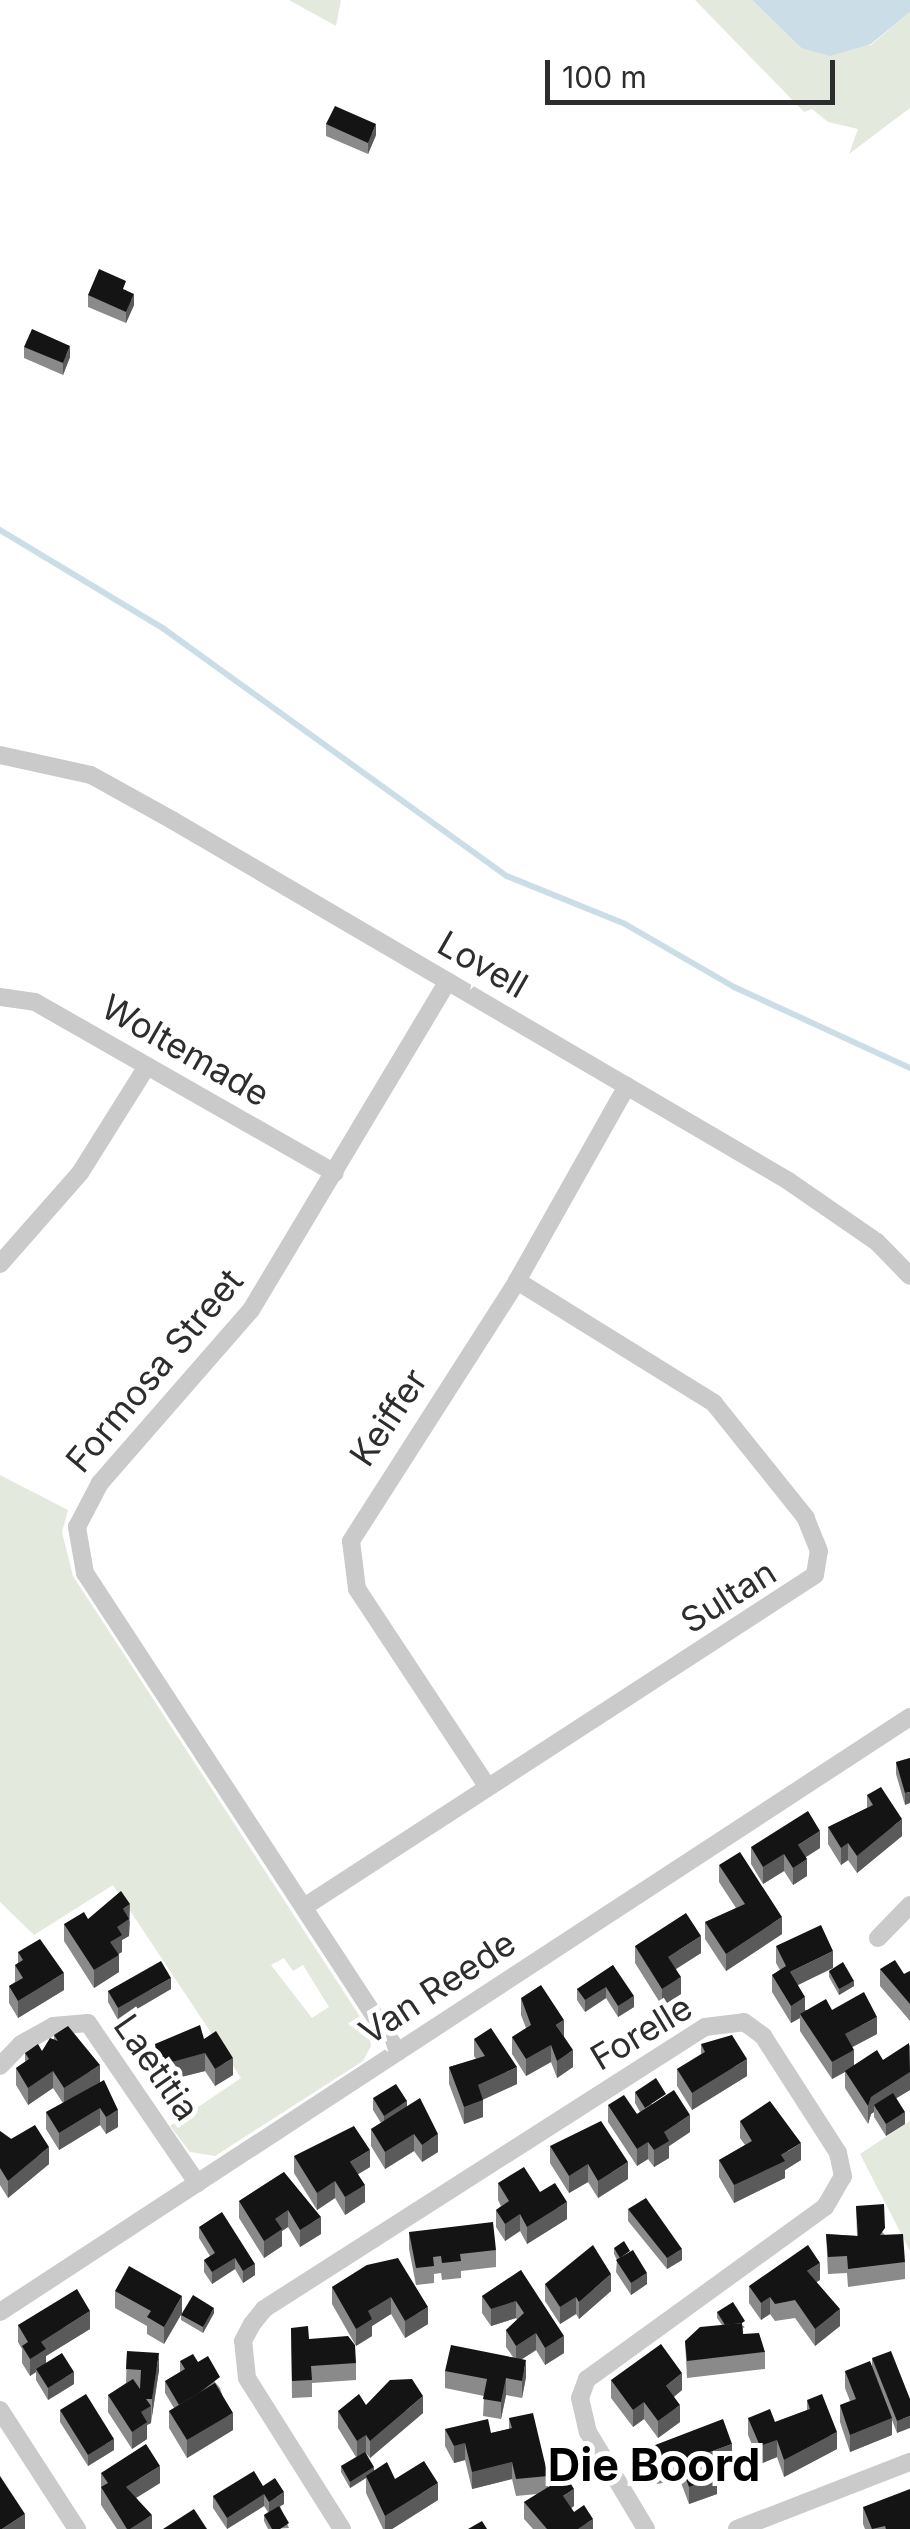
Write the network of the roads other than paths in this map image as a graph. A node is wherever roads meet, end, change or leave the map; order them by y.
1 (0, 755) edge
2 (448, 982) junction
3 (0, 997) edge
4 (147, 1066) junction
5 (627, 1086) junction
6 (335, 1172) junction
7 (0, 1264) edge
8 (910, 1276) edge
9 (517, 1281) junction
10 (910, 1717) edge
11 (486, 1786) junction
12 (910, 1905) edge
13 (304, 1908) junction
14 (878, 1938) dead end
15 (398, 2052) junction
16 (0, 2066) edge
17 (197, 2183) junction
18 (0, 2312) edge
19 (0, 2410) edge
20 (910, 2462) edge
21 (77, 2529) edge
22 (342, 2529) edge
23 (646, 2529) edge
24 (737, 2529) edge

1 - 2 street, Lovell
2 - 5 street, Lovell
2 - 6 street, Formosa Street
3 - 4 street, Woltemade
4 - 6 street, Woltemade
4 - 7 street
5 - 8 street, Lovell
5 - 9 street, Keiffer
6 - 13 street, Formosa Street
9 - 11 street, Keiffer
9 - 11 street, Sultan
10 - 15 street, Van Reede
11 - 13 street, Sultan
12 - 14 street
13 - 15 street, Formosa Street
15 - 17 street, Van Reede
16 - 17 street, Laetitia
17 - 18 street, Van Reede
19 - 21 street
20 - 24 street
22 - 23 street, Forelle

